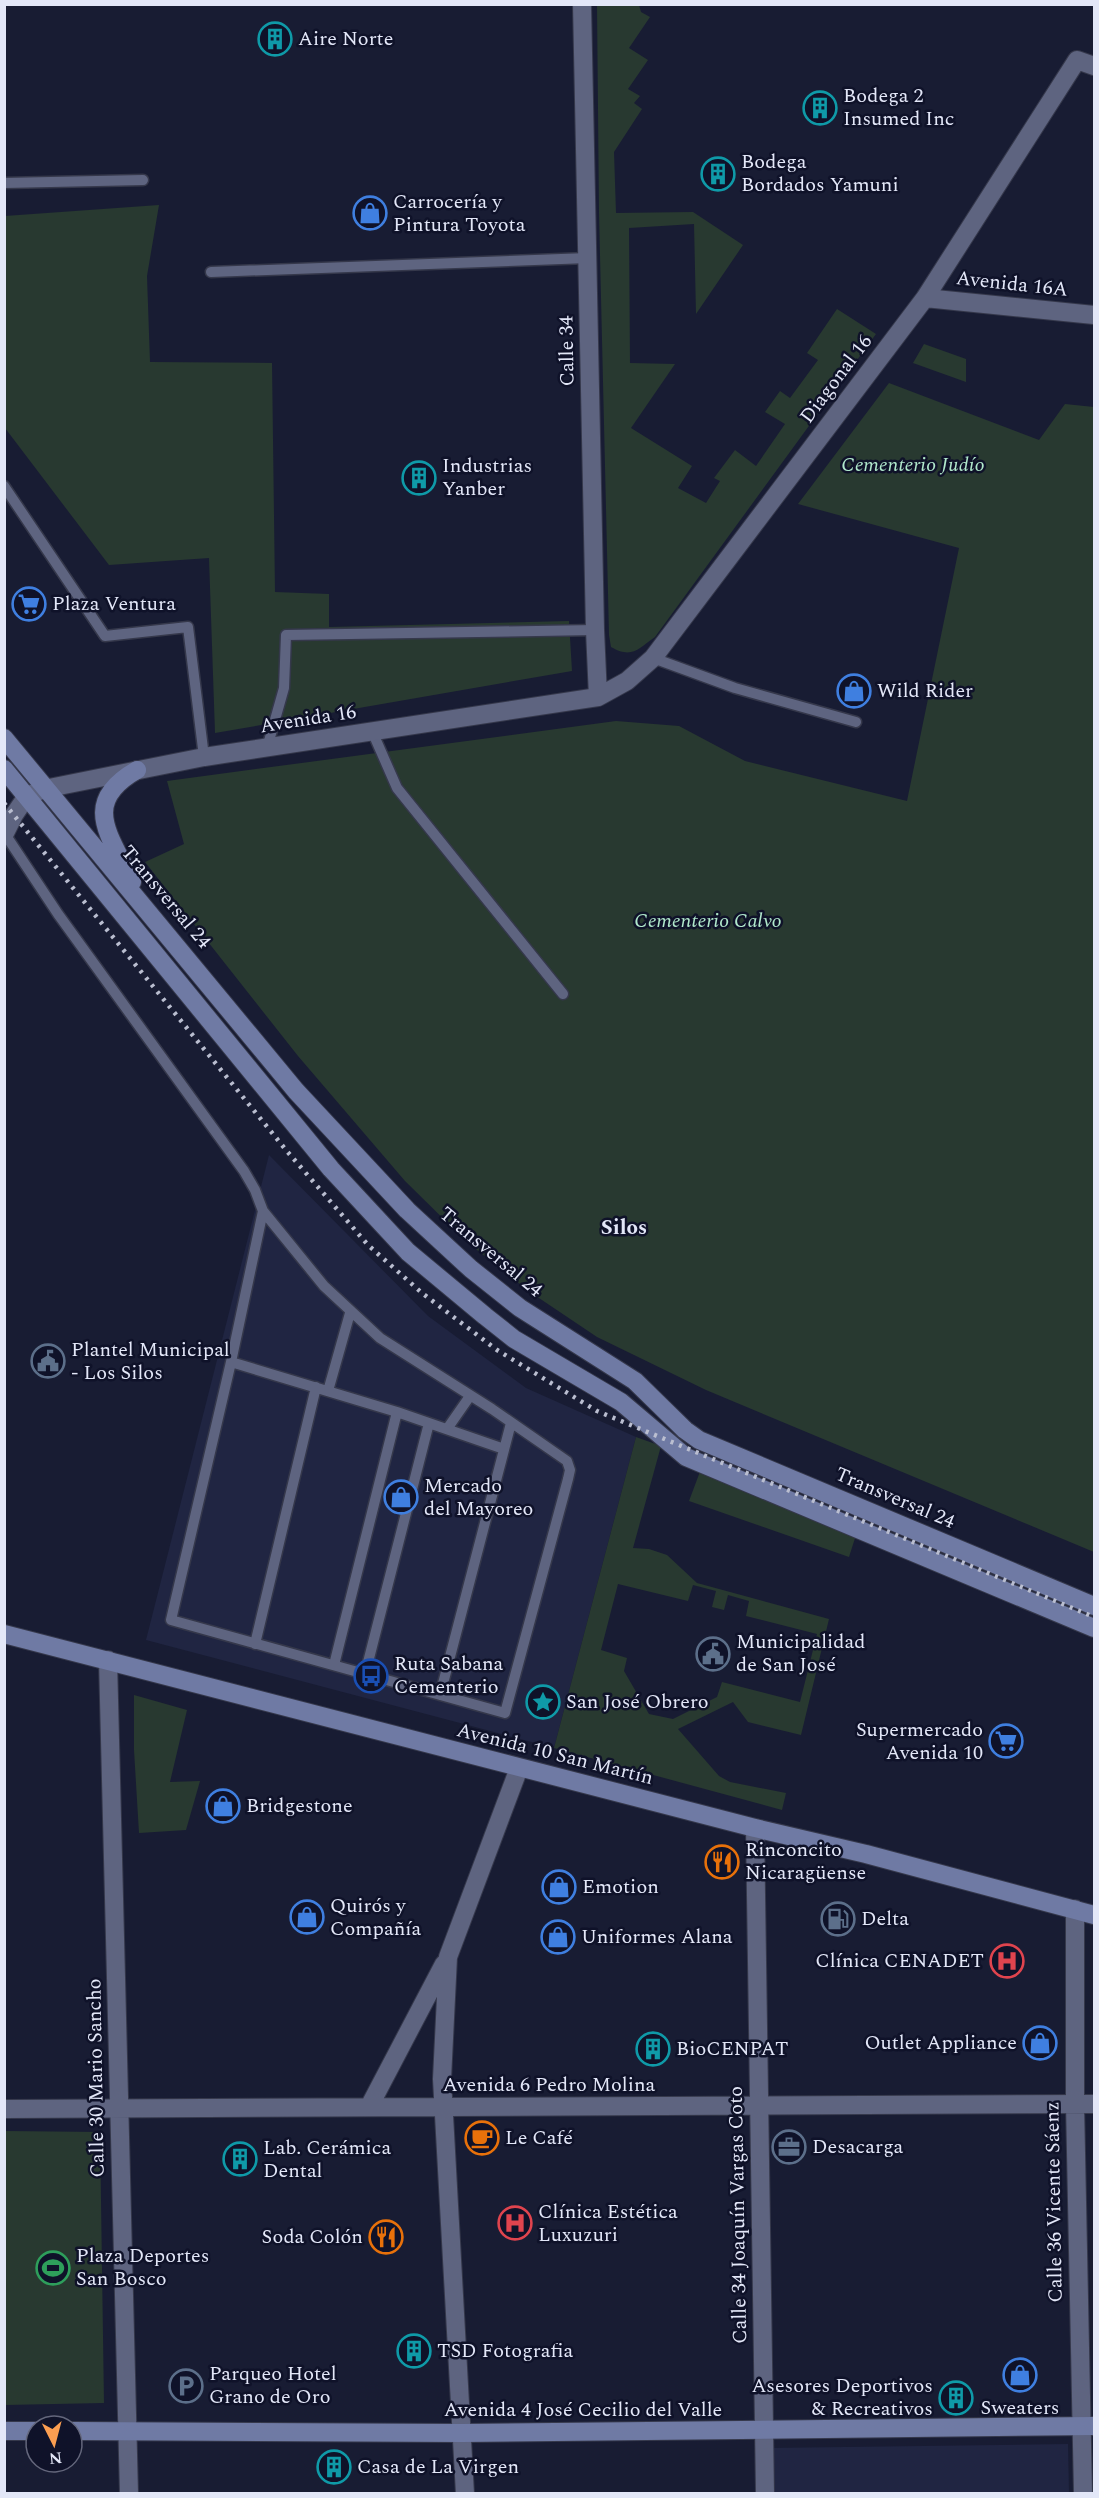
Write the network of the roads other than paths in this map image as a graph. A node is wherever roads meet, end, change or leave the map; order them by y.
1 (582, 4) edge
2 (1086, 63) edge
3 (143, 180) dead end
4 (4, 183) edge
5 (588, 258) junction
6 (211, 272) dead end
7 (925, 298) junction
8 (1095, 315) edge
9 (4, 486) edge
10 (594, 630) junction
11 (653, 658) junction
12 (598, 697) junction
13 (856, 722) dead end
14 (372, 731) junction
15 (4, 738) edge
16 (267, 748) junction
17 (204, 758) junction
18 (4, 769) edge
19 (136, 770) junction
20 (44, 789) junction
21 (27, 796) junction
22 (5, 835) edge
23 (140, 900) junction
24 (563, 994) dead end
25 (296, 1091) junction
26 (277, 1105) junction
27 (263, 1210) junction
28 (350, 1312) junction
29 (231, 1362) junction
30 (316, 1387) junction
31 (328, 1390) junction
32 (470, 1396) junction
33 (397, 1412) junction
34 (429, 1423) junction
35 (511, 1423) junction
36 (447, 1429) junction
37 (504, 1449) junction
38 (1095, 1606) edge
39 (1095, 1628) edge
40 (4, 1634) edge
41 (255, 1644) junction
42 (108, 1660) junction
43 (334, 1665) junction
44 (365, 1674) junction
45 (440, 1695) junction
46 (519, 1768) junction
47 (755, 1828) junction
48 (1075, 1909) junction
49 (1095, 1915) edge
50 (448, 1957) junction
51 (1074, 2104) junction
52 (1095, 2104) edge
53 (758, 2106) junction
54 (369, 2107) junction
55 (120, 2108) junction
56 (445, 2108) junction
57 (4, 2109) edge
58 (1088, 2426) edge
59 (4, 2431) edge
60 (24, 2431) edge
61 (84, 2431) edge
62 (127, 2431) junction
63 (764, 2431) junction
64 (462, 2433) junction
65 (129, 2493) edge
66 (465, 2493) edge
67 (765, 2493) edge
68 (1083, 2493) edge

1 - 5 street, Calle 34
2 - 7 street, Diagonal 16
3 - 4 lane
5 - 6 lane
5 - 10 street, Calle 34
7 - 8 street, Avenida 16A
7 - 11 street, Diagonal 16
9 - 17 lane
10 - 12 street, Calle 34
10 - 16 lane
11 - 12 street, Diagonal 16
11 - 13 lane
12 - 14 street, Avenida 16
14 - 16 street, Avenida 16
14 - 24 lane
15 - 20 main road, Transversal 24
16 - 17 street, Avenida 16
17 - 19 street, Avenida 16
18 - 21 main road
19 - 20 street, Avenida 16
19 - 23 main road
20 - 21 street, Avenida 16
20 - 23 main road, Transversal 24
21 - 22 street
21 - 26 main road
22 - 27 lane
23 - 25 main road, Transversal 24
25 - 26 main road
25 - 38 main road, Transversal 24
26 - 39 main road
27 - 28 lane
27 - 29 lane
28 - 31 lane
28 - 32 lane
29 - 30 lane
29 - 41 lane
30 - 31 lane
30 - 41 lane
31 - 33 lane
32 - 35 lane
32 - 36 lane
33 - 34 lane
33 - 43 lane
34 - 36 lane
34 - 44 lane
35 - 37 lane
35 - 45 lane
36 - 37 lane
37 - 45 lane
40 - 42 main road, Avenida 10 San Martín
41 - 43 lane
42 - 46 main road, Avenida 10 San Martín
42 - 55 street, Calle 30 Mario Sancho
43 - 44 lane
44 - 45 lane
46 - 47 main road, Avenida 10 San Martín
46 - 50 street
47 - 48 main road, Avenida 10 San Martín
47 - 53 street, Calle 34 Joaquín Vargas Coto
48 - 49 main road, Avenida 10 San Martín
48 - 51 street, Calle 36 Vicente Sáenz
50 - 54 street
50 - 56 street
51 - 52 street, Avenida 6 Pedro Molina
51 - 53 street, Avenida 6 Pedro Molina
51 - 58 street, Calle 36 Vicente Sáenz
53 - 56 street, Avenida 6 Pedro Molina
53 - 63 street, Calle 34 Joaquín Vargas Coto
54 - 55 street, Avenida 6 Pedro Molina
54 - 56 street, Avenida 6 Pedro Molina
55 - 57 street, Avenida 6 Pedro Molina
55 - 62 street, Calle 30 Mario Sancho
56 - 64 street
58 - 63 main road, Avenida 4 José Cecilio del Valle
58 - 68 street, Calle 36 Vicente Sáenz
59 - 60 main road
61 - 62 main road, Avenida 4 José Cecilio del Valle
62 - 64 main road, Avenida 4 José Cecilio del Valle
62 - 65 street, Calle 30 Mario Sancho
63 - 64 main road, Avenida 4 José Cecilio del Valle
63 - 67 street, Calle 34 Joaquín Vargas Coto
64 - 66 street

